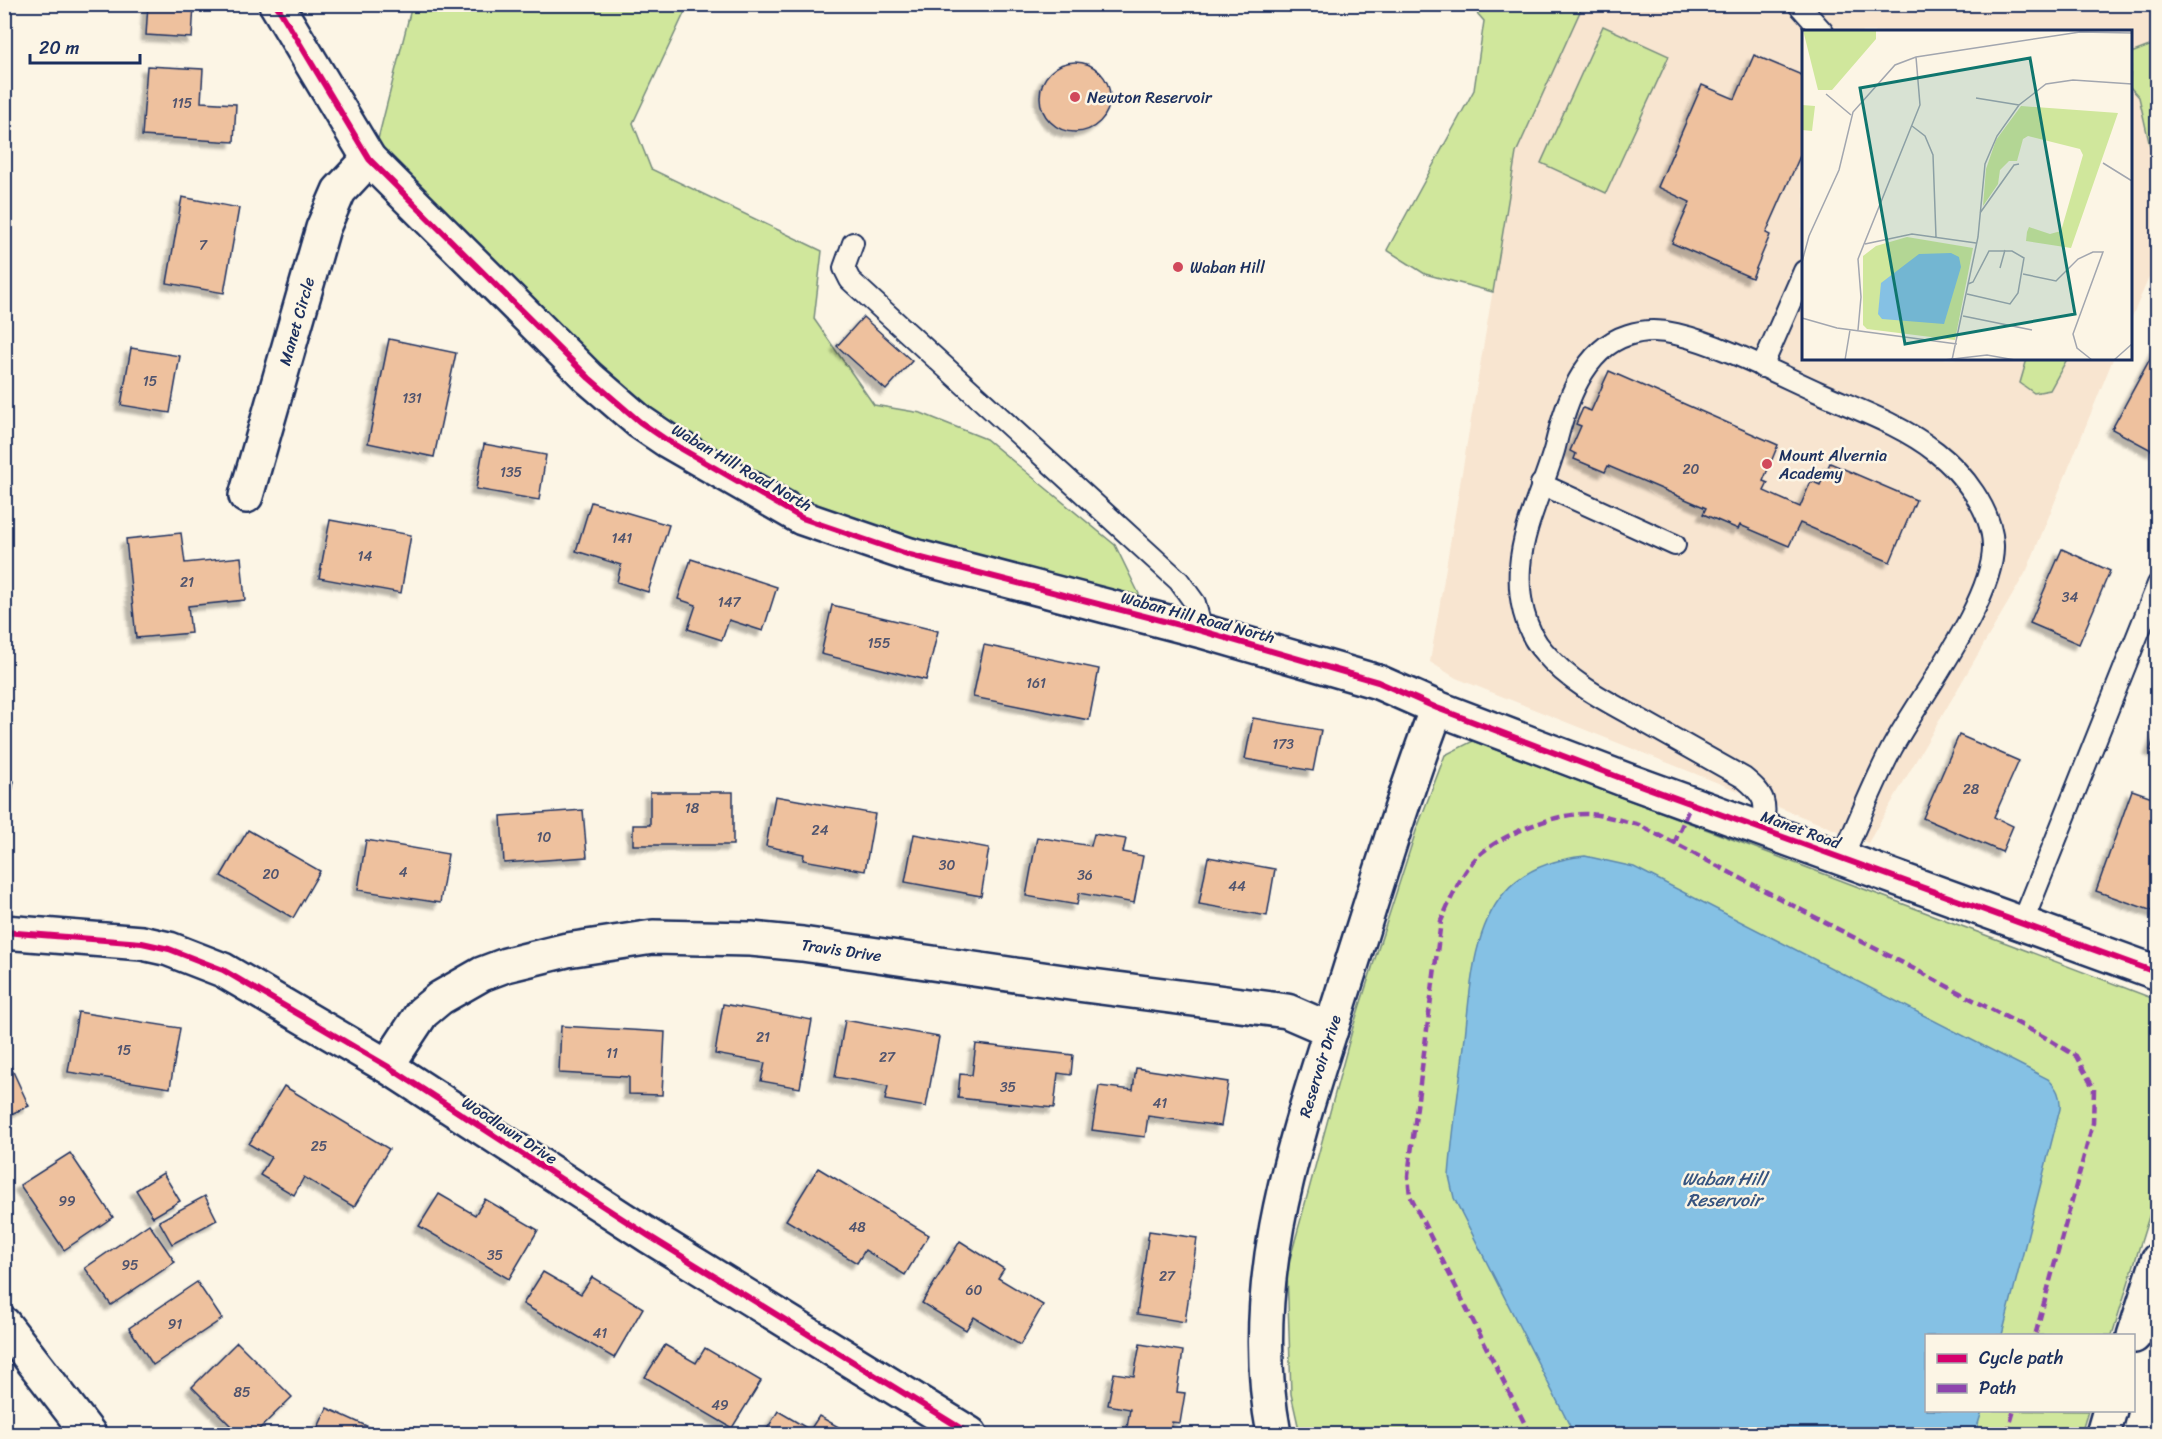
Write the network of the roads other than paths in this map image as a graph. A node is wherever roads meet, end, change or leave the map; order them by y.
1 (276, 4) edge
2 (1798, 4) edge
3 (1821, 30) edge
4 (369, 159) junction
5 (853, 243) dead end
6 (1802, 273) edge
7 (1761, 367) junction
8 (1541, 484) junction
9 (246, 496) dead end
10 (1675, 545) dead end
11 (2157, 584) edge
12 (1202, 631) junction
13 (1437, 708) junction
14 (1762, 830) junction
15 (1842, 859) junction
16 (2022, 924) junction
17 (4, 932) edge
18 (2157, 973) edge
19 (1331, 1030) junction
20 (387, 1066) junction
21 (2157, 1260) edge
22 (4, 1324) edge
23 (2134, 1334) edge
24 (2109, 1412) edge
25 (89, 1434) edge
26 (970, 1434) edge
27 (1274, 1434) edge
28 (2103, 1434) edge

1 - 4 street, Waban Hill Road North
2 - 3 lane
4 - 9 street, Manet Circle
4 - 12 street, Waban Hill Road North
5 - 12 lane
6 - 7 lane
7 - 8 lane
7 - 15 lane
8 - 10 lane
8 - 14 lane
11 - 16 lane
12 - 13 street, Waban Hill Road North
13 - 14 street, Manet Road
13 - 19 street, Reservoir Drive
14 - 15 street, Manet Road
15 - 16 street, Manet Road
16 - 18 street, Manet Road
17 - 20 street, Woodlawn Drive
19 - 20 street, Travis Drive
19 - 27 street, Reservoir Drive
20 - 26 street, Woodlawn Drive
21 - 23 street
22 - 25 street
24 - 28 street

